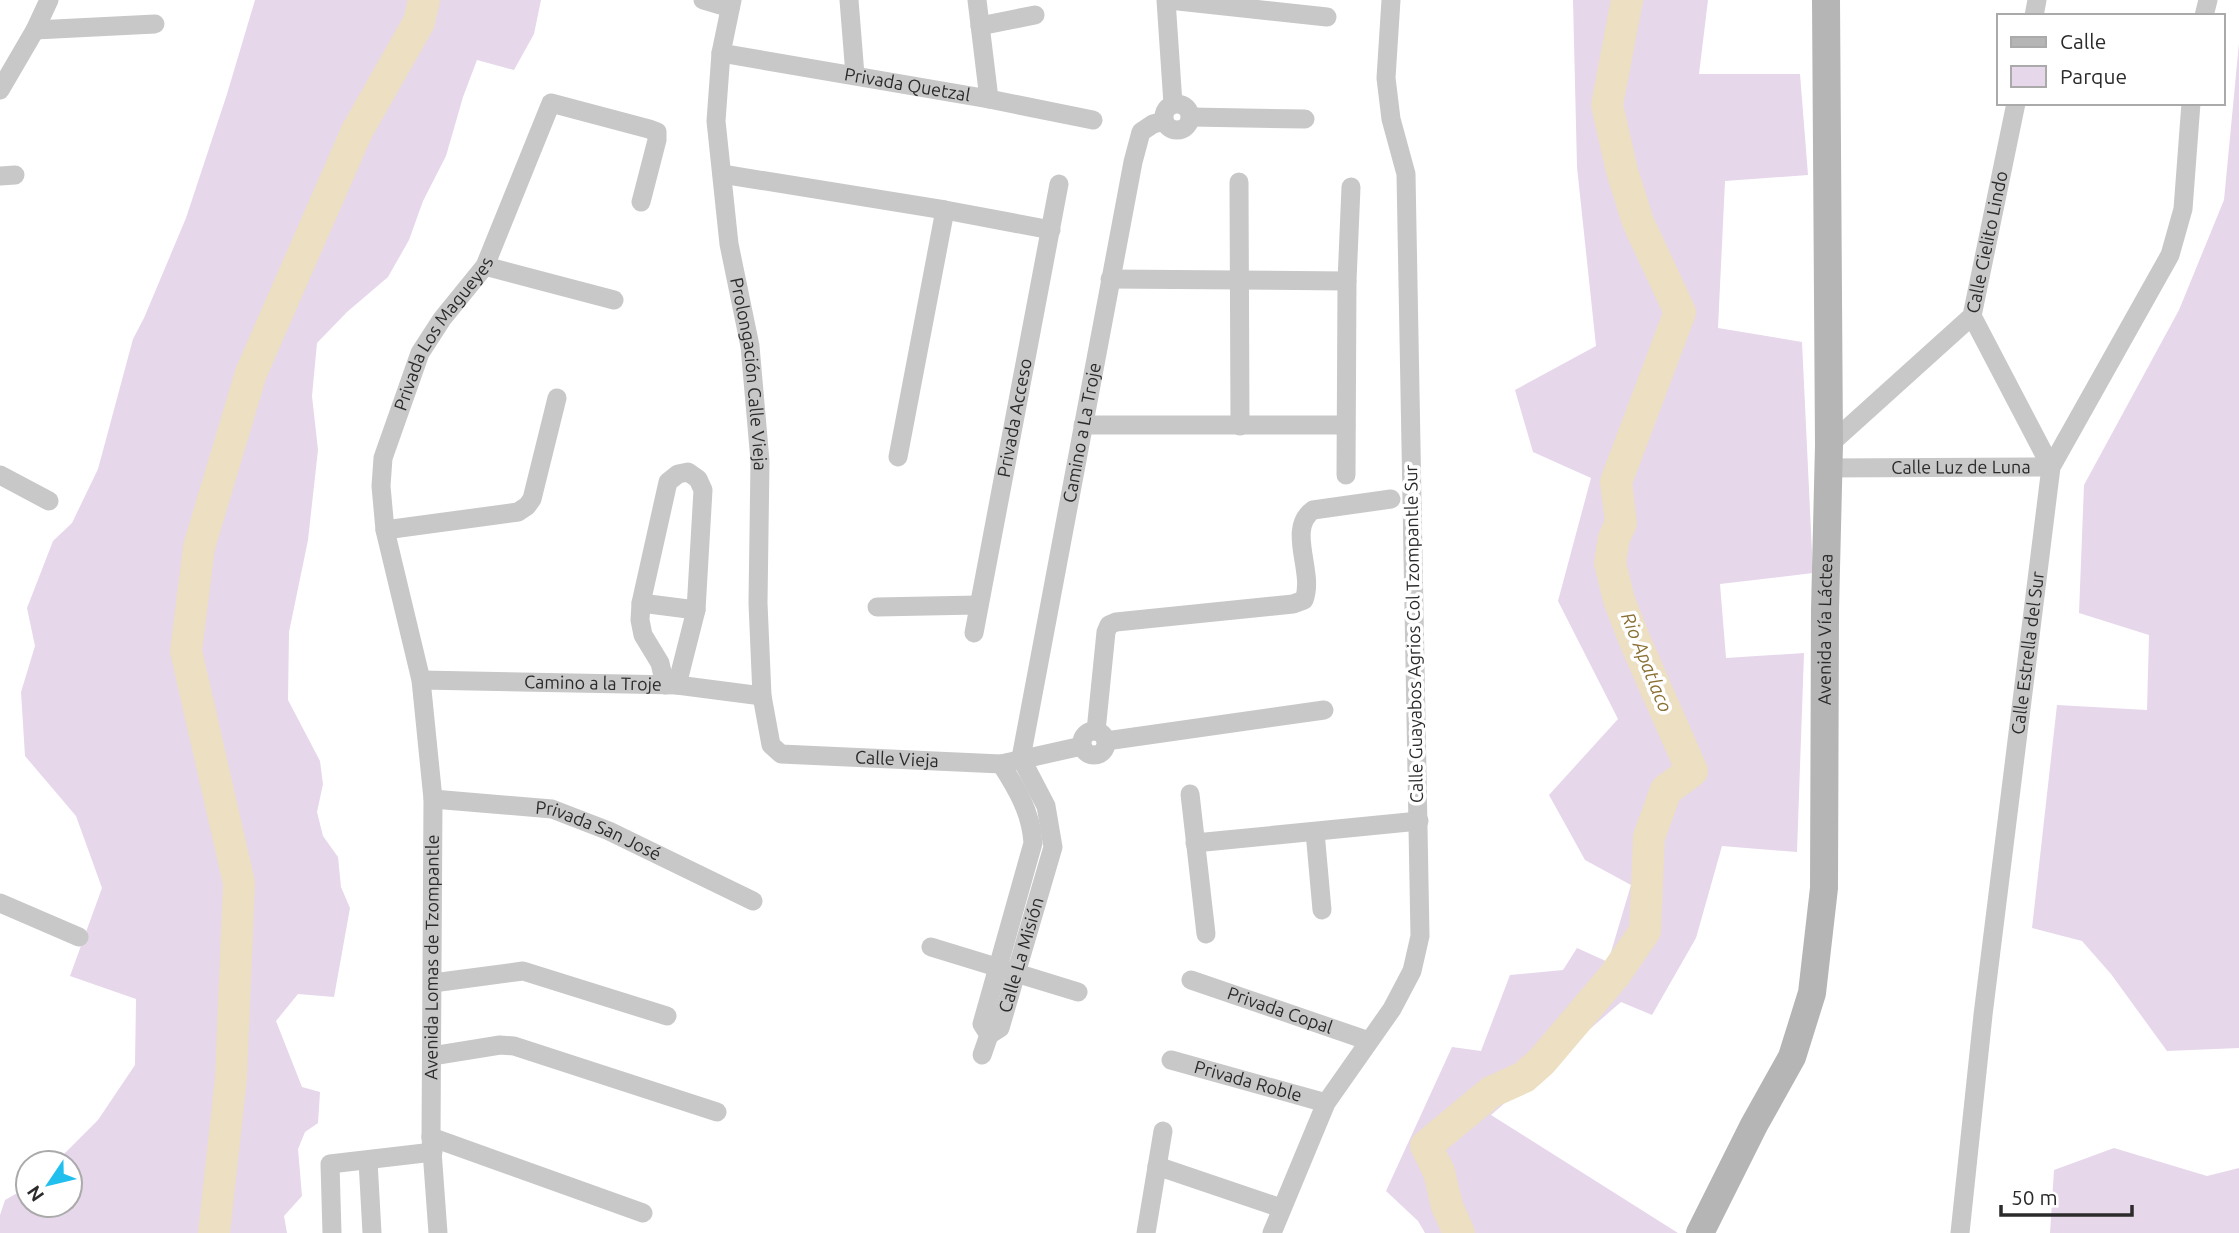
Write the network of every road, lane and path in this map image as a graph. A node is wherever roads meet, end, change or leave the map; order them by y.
1 (49, 0) edge
2 (703, 0) edge
3 (849, 0) edge
4 (976, 0) edge
5 (1168, 0) edge
6 (1391, 0) edge
7 (1826, 0) edge
8 (731, 4) edge
9 (1035, 15) dead end
10 (1327, 17) dead end
11 (155, 24) dead end
12 (980, 26) junction
13 (35, 30) junction
14 (721, 52) junction
15 (855, 75) junction
16 (3, 81) edge
17 (989, 99) junction
18 (2016, 105) edge
19 (2191, 105) edge
20 (1168, 113) junction
21 (1305, 119) dead end
22 (1093, 120) dead end
23 (722, 174) junction
24 (1239, 181) dead end
25 (1059, 184) dead end
26 (1350, 187) dead end
27 (641, 202) dead end
28 (945, 210) junction
29 (1051, 230) junction
30 (485, 266) junction
31 (1110, 279) junction
32 (1240, 281) junction
33 (1347, 281) junction
34 (614, 300) dead end
35 (1972, 316) junction
36 (557, 398) dead end
37 (1083, 425) junction
38 (1346, 425) junction
39 (1240, 426) junction
40 (1828, 456) junction
41 (898, 457) dead end
42 (2051, 467) junction
43 (0, 475) edge
44 (1346, 475) dead end
45 (1391, 499) dead end
46 (49, 500) dead end
47 (384, 530) junction
48 (640, 603) junction
49 (978, 605) junction
50 (877, 607) dead end
51 (696, 610) junction
52 (974, 633) dead end
53 (421, 680) junction
54 (671, 685) junction
55 (762, 696) junction
56 (1324, 710) dead end
57 (1101, 736) junction
58 (774, 750) joint
59 (1021, 758) junction
60 (1001, 764) junction
61 (1189, 794) dead end
62 (433, 799) junction
63 (1419, 821) junction
64 (1041, 822) junction
65 (1315, 832) junction
66 (1195, 843) junction
67 (753, 901) dead end
68 (0, 903) edge
69 (1322, 910) dead end
70 (1206, 934) dead end
71 (79, 937) dead end
72 (931, 947) dead end
73 (1006, 970) junction
74 (1191, 980) dead end
75 (433, 983) junction
76 (1078, 992) dead end
77 (667, 1016) dead end
78 (1369, 1041) junction
79 (982, 1055) dead end
80 (432, 1056) junction
81 (1171, 1060) dead end
82 (1326, 1103) junction
83 (717, 1112) dead end
84 (1163, 1131) dead end
85 (432, 1145) junction
86 (368, 1161) junction
87 (1157, 1166) junction
88 (1281, 1208) junction
89 (643, 1213) dead end
90 (332, 1233) edge
91 (372, 1233) edge
92 (438, 1233) edge
93 (1146, 1233) edge
94 (1272, 1233) edge
95 (1700, 1233) edge
96 (1960, 1233) edge

1 - 13 street
2 - 8 street
3 - 15 street
4 - 12 street
5 - 10 street
5 - 20 street
6 - 63 street, Calle Guayabos Agrios Col Tzompantle Sur
7 - 40 street, Avenida Vía Láctea
8 - 14 street, Prolongación Calle Vieja
9 - 12 street
11 - 13 street
12 - 17 street
13 - 16 street
14 - 15 street, Privada Quetzal
14 - 23 street, Prolongación Calle Vieja
15 - 17 street, Privada Quetzal
17 - 22 street, Privada Quetzal
18 - 35 street, Calle Cielito Lindo
19 - 42 street, Calle Estrella del Sur
20 - 21 street
20 - 31 street, Camino a La Troje
23 - 28 street
23 - 55 street, Prolongación Calle Vieja
24 - 32 street
25 - 29 street, Privada Acceso
26 - 33 street
27 - 30 street, Privada Los Magueyes
28 - 29 street
28 - 41 street
29 - 49 street, Privada Acceso
30 - 34 street
30 - 47 street, Privada Los Magueyes
31 - 32 street
31 - 37 street, Camino a La Troje
32 - 33 street
32 - 39 street
33 - 38 street
35 - 40 street, Calle Cielito Lindo
35 - 42 street, Calle Luz de Luna
36 - 47 street
37 - 39 street
37 - 59 street, Camino a La Troje
38 - 39 street
38 - 44 street
40 - 42 street, Calle Luz de Luna
40 - 95 street, Avenida Vía Láctea
42 - 96 street, Calle Estrella del Sur
43 - 46 street
45 - 57 street
47 - 53 street, Privada Los Magueyes
48 - 51 street
48 - 51 street
48 - 54 street
49 - 50 street
49 - 52 street, Privada Acceso
51 - 54 street
53 - 54 street, Camino a la Troje
53 - 62 street, Avenida Lomas de Tzompantle
54 - 55 street, Camino a la Troje
55 - 58 street, Prolongación Calle Vieja
56 - 57 street
57 - 59 street, Calle Vieja
58 - 60 street, Calle Vieja
59 - 60 street, Calle Vieja
59 - 64 street, Calle La Misión
60 - 64 street
61 - 66 street
62 - 67 street, Privada San José
62 - 75 street, Avenida Lomas de Tzompantle
63 - 65 street
63 - 78 street, Calle Guayabos Agrios Col Tzompantle Sur
64 - 73 street, Calle La Misión
65 - 66 street
65 - 69 street
66 - 70 street
68 - 71 street
72 - 73 street
73 - 76 street
73 - 79 street, Calle La Misión
74 - 78 street, Privada Copal
75 - 77 street
75 - 80 street, Avenida Lomas de Tzompantle
78 - 82 street, Calle Guayabos Agrios Col Tzompantle Sur
80 - 83 street
80 - 85 street, Avenida Lomas de Tzompantle
81 - 82 street, Privada Roble
82 - 88 street, Calle Guayabos Agrios Col Tzompantle Sur
84 - 87 street
85 - 86 street
85 - 89 street
85 - 92 street, Avenida Lomas de Tzompantle
86 - 90 street
86 - 91 street
87 - 88 street
87 - 93 street
88 - 94 street, Calle Guayabos Agrios Col Tzompantle Sur

